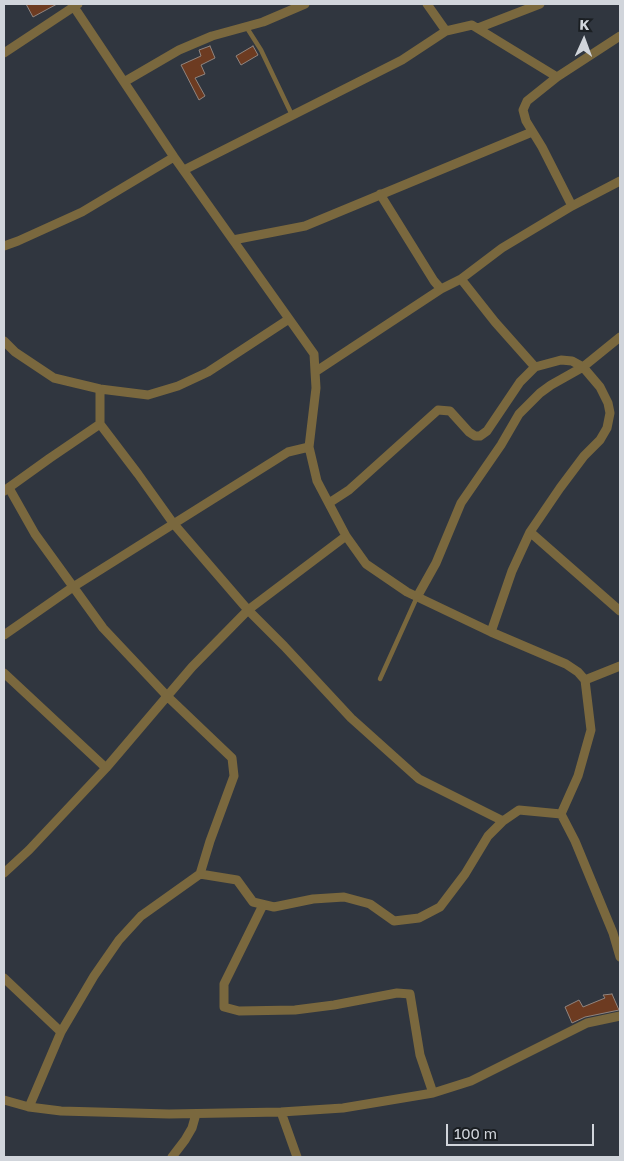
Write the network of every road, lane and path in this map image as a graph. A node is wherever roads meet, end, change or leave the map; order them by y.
1 (305, 4) edge
2 (428, 4) edge
3 (540, 4) edge
4 (74, 5) edge
5 (247, 28) junction
6 (478, 28) junction
7 (446, 31) junction
8 (620, 36) edge
9 (4, 53) edge
10 (557, 77) junction
11 (124, 82) junction
12 (292, 116) junction
13 (532, 132) junction
14 (174, 156) junction
15 (184, 170) junction
16 (620, 181) edge
17 (380, 194) junction
18 (572, 206) junction
19 (232, 240) junction
20 (4, 246) edge
21 (461, 279) junction
22 (441, 290) junction
23 (289, 320) junction
24 (620, 337) edge
25 (4, 341) edge
26 (535, 367) junction
27 (583, 367) junction
28 (315, 372) junction
29 (100, 389) junction
30 (100, 424) junction
31 (309, 447) junction
32 (6, 490) edge
33 (329, 503) junction
34 (173, 523) junction
35 (530, 532) junction
36 (346, 536) junction
37 (74, 587) junction
38 (417, 597) junction
39 (248, 610) junction
40 (620, 611) edge
41 (491, 632) junction
42 (4, 635) edge
43 (620, 666) edge
44 (4, 673) edge
45 (380, 679) dead end
46 (586, 680) junction
47 (168, 697) junction
48 (106, 768) junction
49 (560, 814) junction
50 (503, 821) junction
51 (4, 873) edge
52 (200, 874) junction
53 (263, 904) junction
54 (620, 957) edge
55 (4, 978) edge
56 (620, 1016) edge
57 (61, 1032) junction
58 (433, 1093) junction
59 (4, 1100) edge
60 (29, 1107) junction
61 (281, 1112) junction
62 (196, 1114) junction
63 (172, 1157) edge
64 (297, 1157) edge

1 - 5 street
2 - 7 street
3 - 6 street
4 - 9 street
4 - 11 street
5 - 11 street
5 - 12 lane
6 - 7 street
6 - 10 street
7 - 12 street
8 - 10 street
10 - 13 street
11 - 14 street
12 - 15 street
13 - 17 street
13 - 18 street
14 - 15 street
14 - 20 street
15 - 19 street
16 - 18 street
17 - 19 street
17 - 22 street
18 - 21 street
19 - 23 street
21 - 22 street
21 - 26 street
22 - 28 street
23 - 28 street
23 - 29 street
24 - 27 street
25 - 29 street
26 - 27 street
26 - 33 street
27 - 35 street
27 - 38 street
28 - 31 street
29 - 30 street
30 - 32 street
30 - 34 street
31 - 33 street
31 - 34 street
32 - 37 street
33 - 36 street
34 - 37 street
34 - 39 street
35 - 40 street
35 - 41 street
36 - 38 street
36 - 39 street
37 - 42 street
37 - 47 street
38 - 41 street
38 - 45 lane
39 - 47 street
39 - 50 street
41 - 46 street
43 - 46 street
44 - 48 street
46 - 49 street
47 - 48 street
47 - 52 street
48 - 51 street
49 - 50 street
49 - 54 street
50 - 53 street
52 - 53 street
52 - 57 street
53 - 58 street
55 - 57 street
56 - 58 street
57 - 60 street
58 - 61 street
59 - 60 street
60 - 62 street
61 - 62 street
61 - 64 street
62 - 63 street

